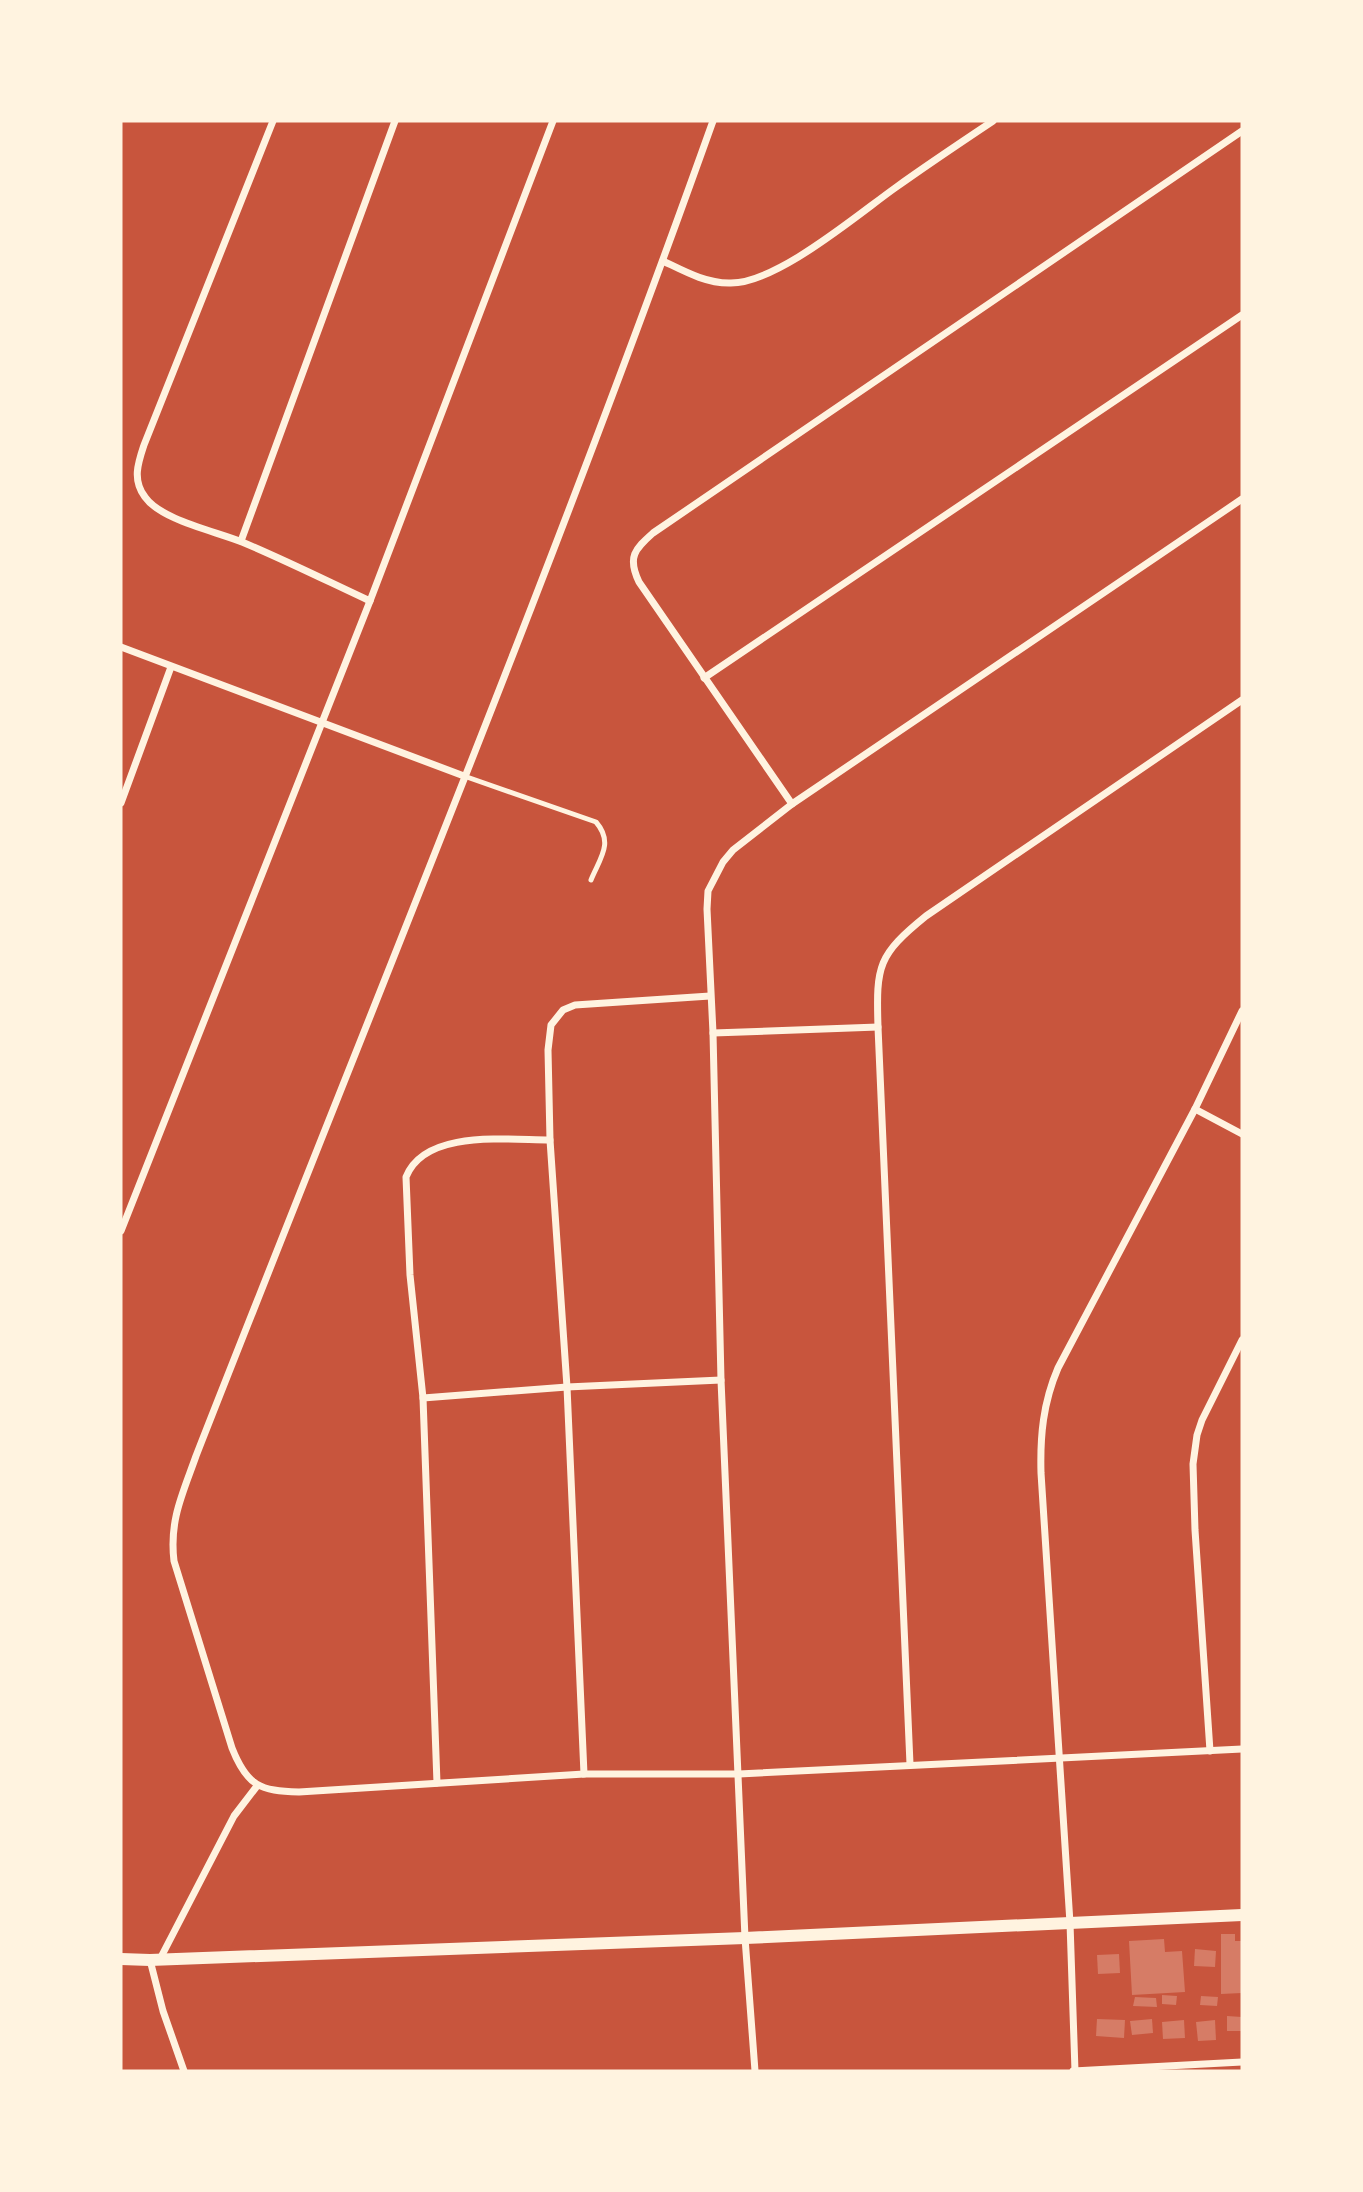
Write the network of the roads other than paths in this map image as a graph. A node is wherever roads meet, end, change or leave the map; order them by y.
1 (273, 121) edge
2 (395, 121) edge
3 (553, 121) edge
4 (713, 121) edge
5 (993, 121) edge
6 (1242, 131) edge
7 (663, 261) junction
8 (1242, 315) edge
9 (1242, 499) edge
10 (241, 541) junction
11 (370, 601) junction
12 (121, 647) edge
13 (171, 667) junction
14 (704, 678) junction
15 (1242, 700) edge
16 (322, 721) junction
17 (464, 776) junction
18 (121, 803) edge
19 (792, 804) junction
20 (591, 880) dead end
21 (710, 996) junction
22 (1242, 1011) edge
23 (878, 1027) junction
24 (713, 1033) junction
25 (1195, 1109) junction
26 (1242, 1134) edge
27 (550, 1140) junction
28 (121, 1231) edge
29 (1242, 1340) edge
30 (721, 1380) junction
31 (567, 1387) junction
32 (423, 1398) junction
33 (1242, 1749) edge
34 (1210, 1751) junction
35 (1058, 1760) junction
36 (910, 1764) junction
37 (584, 1774) junction
38 (739, 1774) junction
39 (437, 1783) junction
40 (257, 1786) junction
41 (1242, 1915) edge
42 (1070, 1923) junction
43 (745, 1938) junction
44 (121, 1959) edge
45 (155, 1959) junction
46 (1242, 2062) edge
47 (1231, 2067) edge
48 (184, 2071) edge
49 (755, 2071) edge
50 (1074, 2071) edge

1 - 10 street
2 - 10 street
3 - 11 street
4 - 7 street
5 - 7 street
6 - 14 street
7 - 17 street
8 - 14 street
9 - 19 street
10 - 11 street
11 - 16 street
12 - 13 street
13 - 16 street
13 - 18 street
14 - 19 street
15 - 23 street
16 - 17 street
16 - 28 street
17 - 20 lane
17 - 40 street
19 - 21 street
21 - 24 street
21 - 27 street
22 - 25 street
23 - 24 street
23 - 36 street
24 - 30 street
25 - 26 street
25 - 35 street
27 - 31 street
27 - 32 street
29 - 34 street
30 - 31 street
30 - 38 street
31 - 32 street
31 - 37 street
32 - 39 street
33 - 34 street
34 - 35 street
35 - 36 street
35 - 42 street
36 - 38 street
37 - 38 street
37 - 39 street
38 - 43 street
39 - 40 street
40 - 45 street
41 - 42 street
42 - 43 street
42 - 50 street
43 - 45 street
43 - 49 street
44 - 45 street
45 - 48 street
46 - 47 street
47 - 50 street

